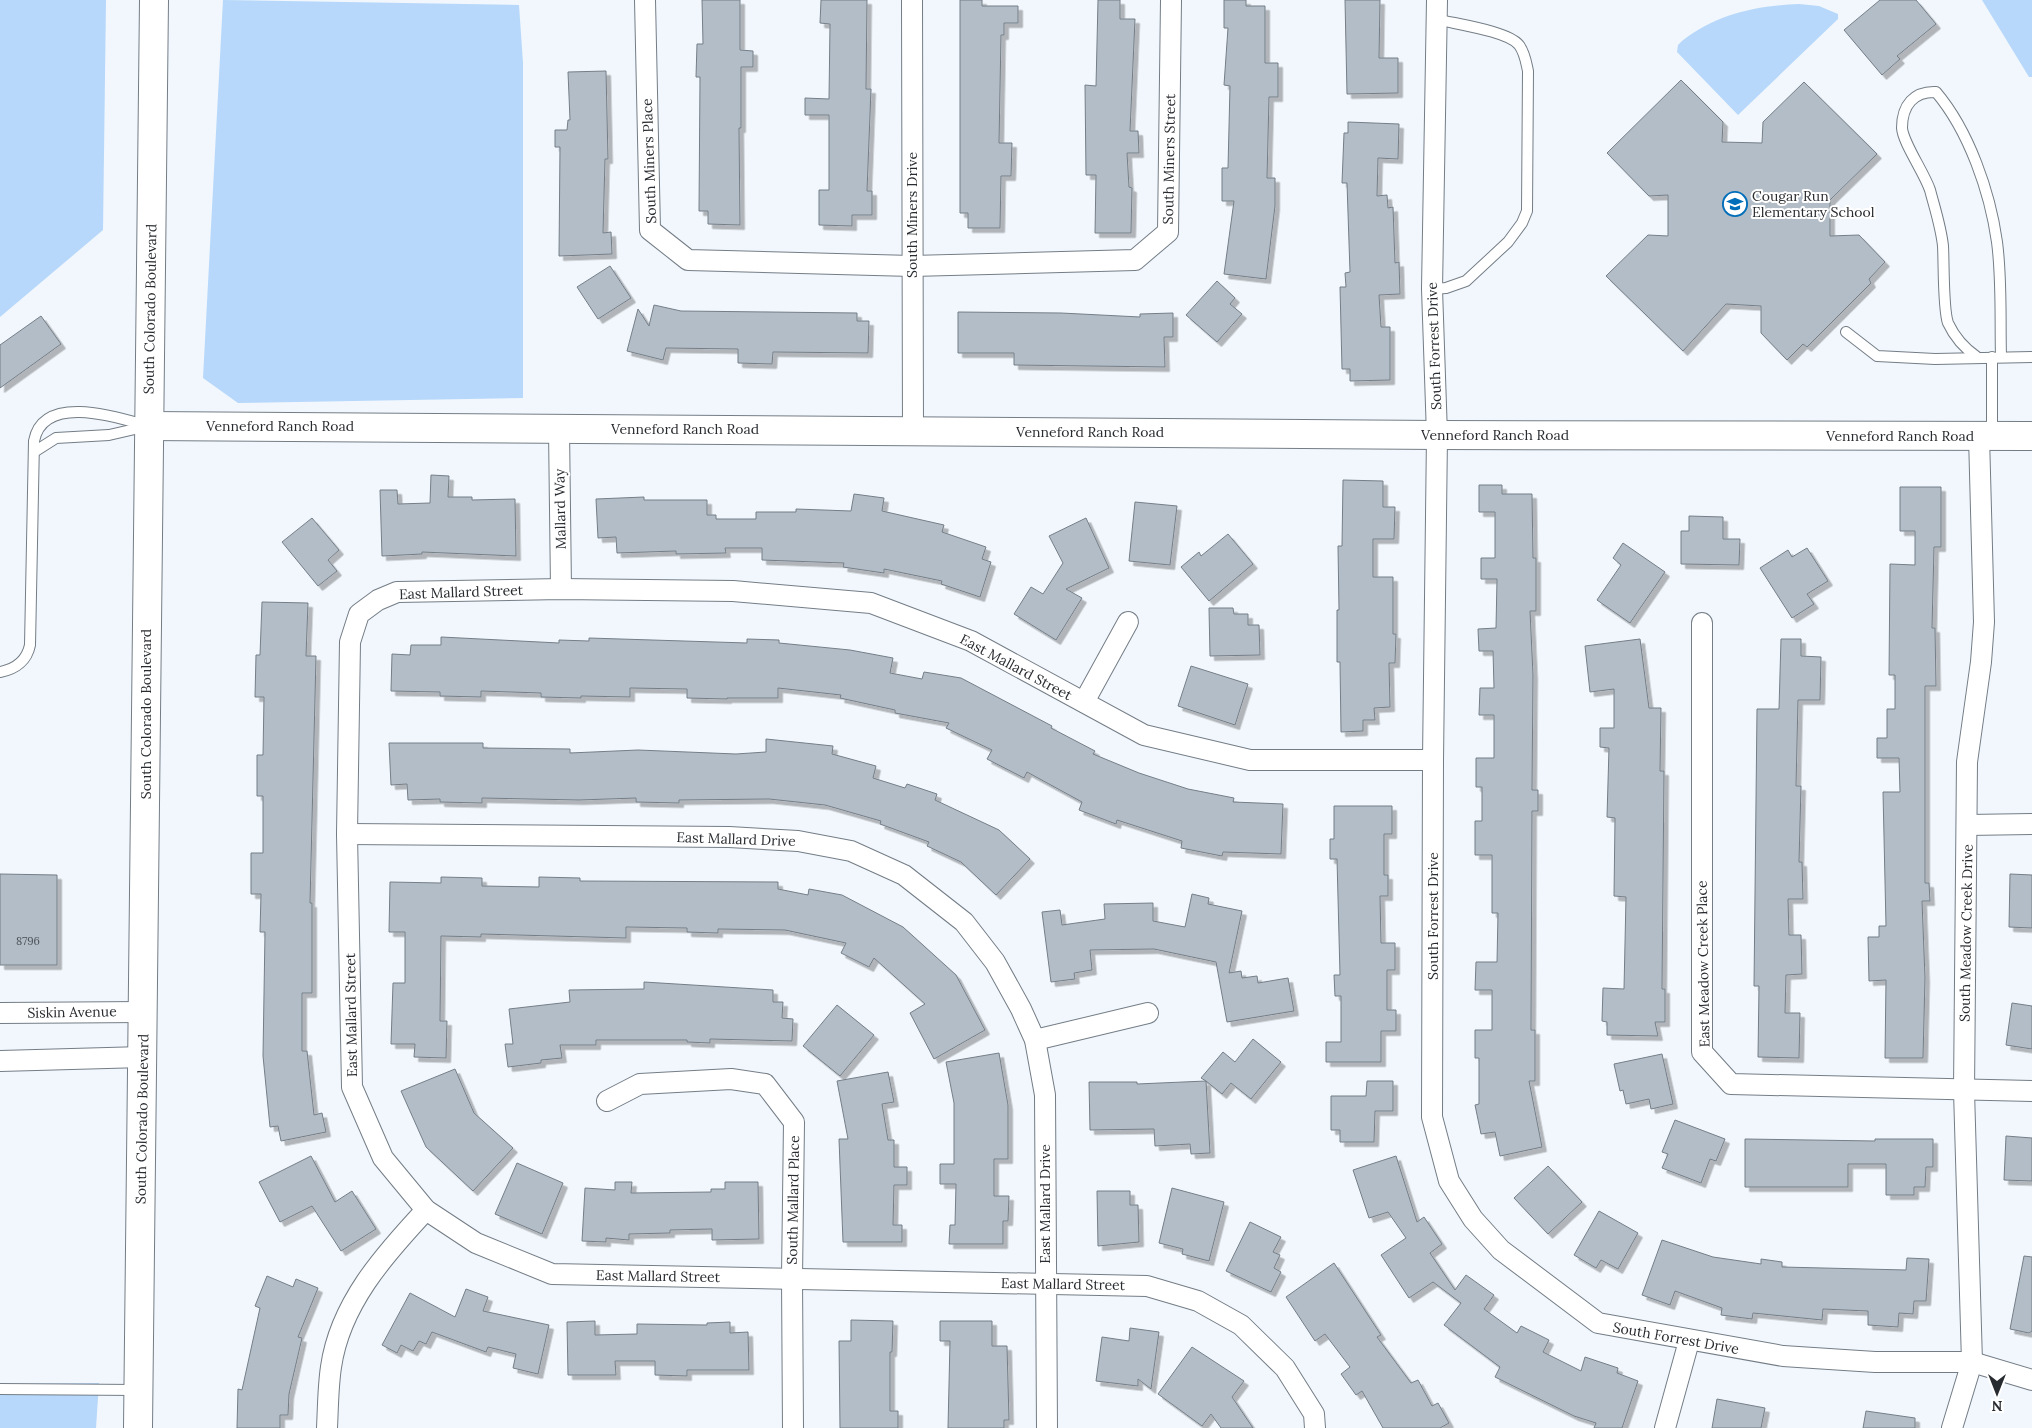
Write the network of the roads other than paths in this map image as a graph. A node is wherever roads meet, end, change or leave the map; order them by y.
1 (154, 0) edge
2 (645, 0) edge
3 (912, 0) edge
4 (1171, 0) edge
5 (1436, 10) edge
6 (912, 266) junction
7 (1432, 288) junction
8 (1846, 332) dead end
9 (1997, 357) junction
10 (2032, 357) edge
11 (1977, 358) junction
12 (148, 426) junction
13 (559, 428) junction
14 (913, 431) junction
15 (1437, 434) junction
16 (1986, 436) junction
17 (2032, 436) edge
18 (34, 452) junction
19 (561, 589) junction
20 (1128, 622) dead end
21 (1702, 623) dead end
22 (0, 672) edge
23 (1084, 702) junction
24 (1433, 760) junction
25 (2032, 824) edge
26 (1967, 825) junction
27 (347, 834) junction
28 (144, 1012) junction
29 (1148, 1013) dead end
30 (0, 1014) edge
31 (1035, 1040) junction
32 (143, 1057) junction
33 (0, 1060) edge
34 (1964, 1091) junction
35 (2032, 1091) edge
36 (607, 1101) dead end
37 (426, 1210) junction
38 (792, 1278) junction
39 (1045, 1284) junction
40 (1689, 1341) junction
41 (1972, 1362) junction
42 (2032, 1380) edge
43 (0, 1389) edge
44 (138, 1390) junction
45 (138, 1428) edge
46 (328, 1428) edge
47 (793, 1428) edge
48 (1047, 1428) edge
49 (1315, 1428) edge
50 (1665, 1428) edge
51 (1952, 1428) edge

1 - 12 street, South Colorado Boulevard
2 - 6 street, South Miners Place
3 - 6 street, South Miners Drive
4 - 6 street, South Miners Street
5 - 7 street, South Forrest Drive
5 - 7 lane
6 - 14 street, South Miners Drive
7 - 15 street, South Forrest Drive
8 - 11 lane
9 - 10 lane
9 - 11 lane
9 - 11 lane
9 - 16 lane
12 - 13 street, Venneford Ranch Road
12 - 18 lane
12 - 18 lane
12 - 28 street, South Colorado Boulevard
13 - 14 street, Venneford Ranch Road
13 - 19 street, Mallard Way
14 - 15 street, Venneford Ranch Road
15 - 16 street, Venneford Ranch Road
15 - 24 street, South Forrest Drive
16 - 17 street, Venneford Ranch Road
16 - 26 street, South Meadow Creek Drive
18 - 22 lane
19 - 23 street, East Mallard Street
19 - 27 street, East Mallard Street
20 - 23 street, East Mallard Street
21 - 34 street, East Meadow Creek Place
23 - 24 street, East Mallard Street
24 - 40 street, South Forrest Drive
25 - 26 street
26 - 34 street, South Meadow Creek Drive
27 - 31 street, East Mallard Drive
27 - 37 street, East Mallard Street
28 - 30 street, Siskin Avenue
28 - 32 street, South Colorado Boulevard
29 - 31 street
31 - 39 street, East Mallard Drive
32 - 33 street
32 - 44 street, South Colorado Boulevard
34 - 35 street, East Meadow Creek Place
34 - 41 street, South Meadow Creek Drive
36 - 38 street, South Mallard Place
37 - 38 street, East Mallard Street
37 - 46 street
38 - 39 street, East Mallard Street
38 - 47 street, South Mallard Place
39 - 48 street, East Mallard Drive
39 - 49 street, East Mallard Street
40 - 41 street, South Forrest Drive
40 - 50 street
41 - 42 street, South Forrest Drive
41 - 51 street, South Meadow Creek Drive
43 - 44 lane
44 - 45 street, South Colorado Boulevard

